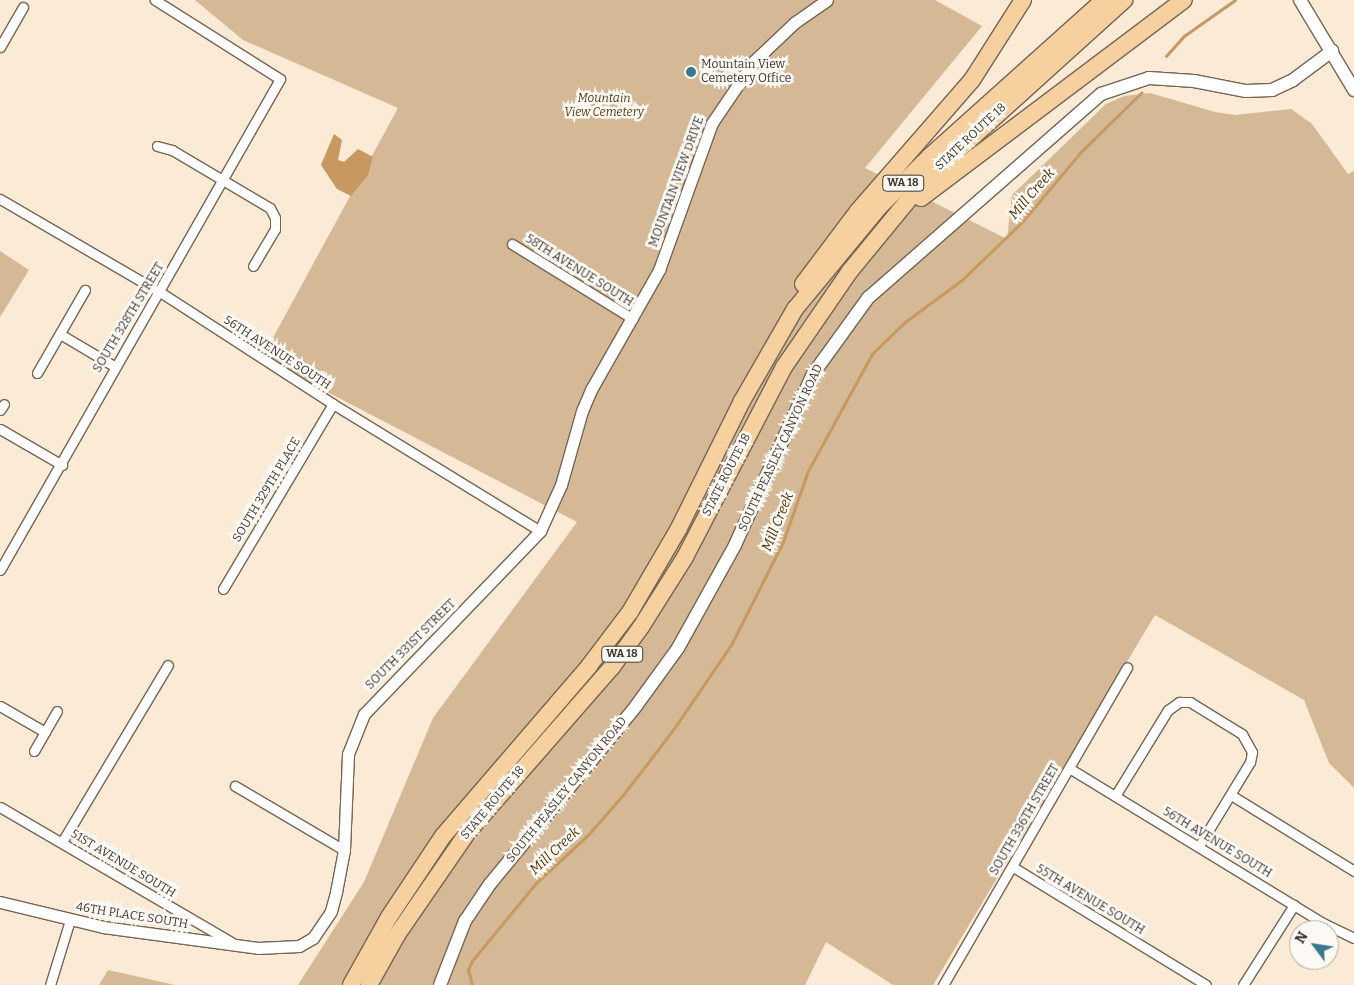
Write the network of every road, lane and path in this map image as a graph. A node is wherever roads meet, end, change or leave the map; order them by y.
1 (155, 0) edge
2 (827, 0) edge
3 (1022, 0) edge
4 (1104, 0) edge
5 (1124, 0) edge
6 (1184, 0) edge
7 (1300, 0) edge
8 (24, 7) dead end
9 (0, 47) edge
10 (1332, 51) junction
11 (1354, 90) edge
12 (156, 146) dead end
13 (222, 180) junction
14 (0, 199) edge
15 (878, 236) junction
16 (512, 244) dead end
17 (253, 266) dead end
18 (85, 290) dead end
19 (160, 292) junction
20 (632, 321) junction
21 (60, 334) junction
22 (114, 366) junction
23 (37, 373) dead end
24 (742, 401) junction
25 (333, 404) junction
26 (0, 429) edge
27 (62, 465) junction
28 (540, 531) junction
29 (0, 570) edge
30 (224, 589) dead end
31 (168, 665) dead end
32 (1127, 667) dead end
33 (0, 706) edge
34 (57, 711) dead end
35 (45, 732) junction
36 (34, 751) dead end
37 (1069, 768) junction
38 (235, 786) dead end
39 (1231, 795) junction
40 (1115, 796) junction
41 (0, 808) edge
42 (62, 842) junction
43 (1199, 846) junction
44 (344, 850) junction
45 (1013, 867) junction
46 (1354, 871) edge
47 (0, 902) edge
48 (1294, 905) junction
49 (70, 920) junction
50 (1354, 938) edge
51 (232, 944) junction
52 (50, 985) edge
53 (351, 985) edge
54 (370, 985) edge
55 (440, 985) edge
56 (943, 985) edge
57 (1206, 985) edge
58 (1243, 985) edge

1 - 13 street, SOUTH 328TH STREET
2 - 20 street, MOUNTAIN VIEW DRIVE
3 - 24 highway
4 - 24 highway, STATE ROUTE 18 / WA 18
5 - 15 highway, STATE ROUTE 18 / WA 18
6 - 15 highway
7 - 10 main road
8 - 9 street
10 - 11 main road
10 - 55 main road, SOUTH PEASLEY CANYON ROAD
12 - 13 street
13 - 17 street
13 - 19 street, SOUTH 328TH STREET
14 - 19 street, 56TH AVENUE SOUTH
15 - 54 highway, STATE ROUTE 18 / WA 18
16 - 20 street, 58TH AVENUE SOUTH
18 - 21 street
19 - 22 street, SOUTH 328TH STREET
19 - 25 street, 56TH AVENUE SOUTH
20 - 28 street, SOUTH 331ST STREET
21 - 22 street
21 - 23 street
22 - 27 street, SOUTH 328TH STREET
24 - 53 highway, STATE ROUTE 18 / WA 18
25 - 28 street, 56TH AVENUE SOUTH
25 - 30 street, SOUTH 329TH PLACE
26 - 27 street
27 - 29 street, SOUTH 328TH STREET
28 - 44 street, SOUTH 331ST STREET
31 - 42 street
32 - 37 street, SOUTH 336TH STREET
33 - 35 street
34 - 35 street
35 - 36 street
37 - 40 street, 56TH AVENUE SOUTH
37 - 45 street, SOUTH 336TH STREET
38 - 44 street
39 - 40 street
39 - 43 street
39 - 46 street
40 - 43 street, 56TH AVENUE SOUTH
41 - 42 street, 51ST AVENUE SOUTH
42 - 51 street, 51ST AVENUE SOUTH
43 - 48 street, 56TH AVENUE SOUTH
44 - 51 street, SOUTH 331ST STREET
45 - 56 street, SOUTH 336TH STREET
45 - 57 street, 55TH AVENUE SOUTH
47 - 49 street, 46TH PLACE SOUTH
48 - 50 street, 56TH AVENUE SOUTH
48 - 58 street
49 - 51 street, 46TH PLACE SOUTH
49 - 52 street

